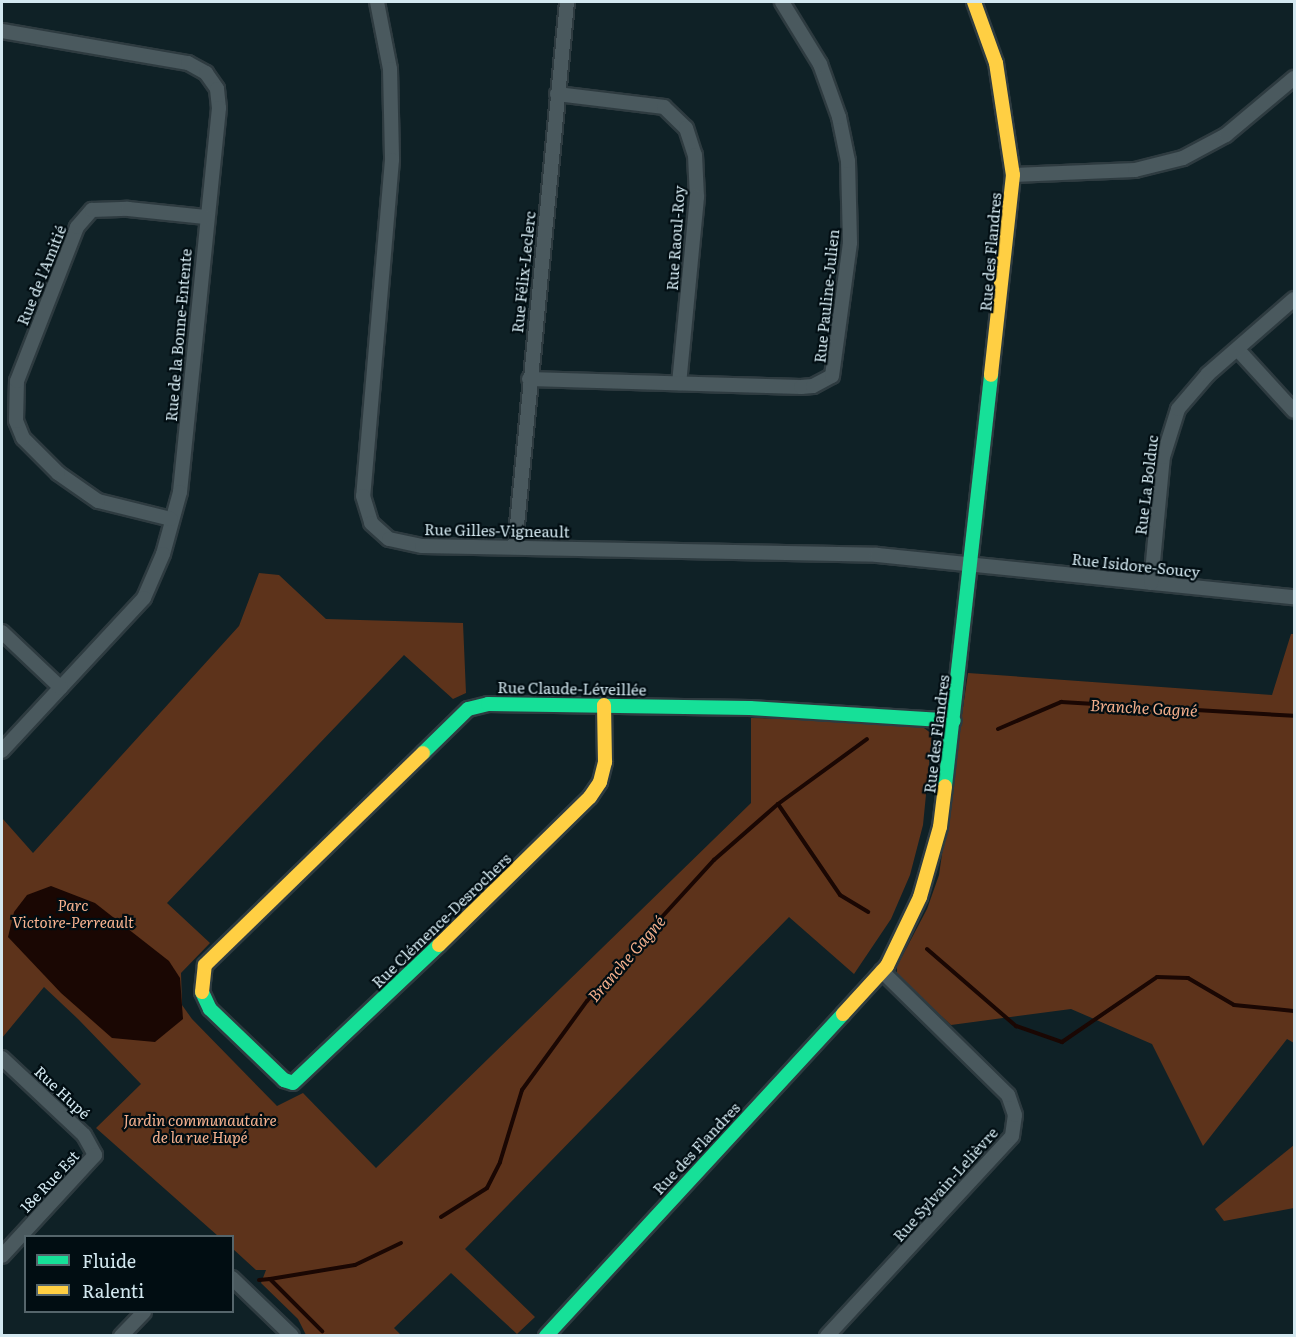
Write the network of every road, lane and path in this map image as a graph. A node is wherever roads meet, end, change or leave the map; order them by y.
1 (376, 2) edge
2 (567, 2) edge
3 (782, 2) edge
4 (974, 2) edge
5 (2, 31) edge
6 (1294, 78) edge
7 (557, 94) junction
8 (1013, 175) junction
9 (206, 218) junction
10 (1294, 299) edge
11 (1239, 351) junction
12 (529, 379) junction
13 (679, 383) junction
14 (1294, 411) edge
15 (171, 519) junction
16 (515, 546) junction
17 (974, 563) junction
18 (1151, 583) junction
19 (1294, 597) edge
20 (2, 632) edge
21 (62, 688) junction
22 (604, 705) junction
23 (954, 721) junction
24 (2, 751) edge
25 (882, 971) junction
26 (242, 1041) joint
27 (2, 1058) edge
28 (95, 1155) joint
29 (2, 1256) edge
30 (234, 1280) edge
31 (142, 1313) edge
32 (121, 1335) edge
33 (292, 1335) edge
34 (546, 1335) edge
35 (827, 1335) edge

1 - 16 street, Rue Gilles-Vigneault
2 - 7 street, Rue Félix-Leclerc
3 - 13 street, Rue Pauline-Julien
4 - 8 street, Rue des Flandres
5 - 9 street, Rue de la Bonne-Entente
6 - 8 street
7 - 12 street, Rue Félix-Leclerc
7 - 13 street, Rue Raoul-Roy
8 - 17 street, Rue des Flandres
9 - 15 street, Rue de la Bonne-Entente
9 - 15 street, Rue de l'Amitié
10 - 11 street, Rue La Bolduc
11 - 14 street
11 - 18 street, Rue La Bolduc
12 - 13 street, Rue Pauline-Julien
12 - 16 street, Rue Félix-Leclerc
15 - 21 street, Rue de la Bonne-Entente
16 - 17 street, Rue Gilles-Vigneault
17 - 18 street, Rue Isidore-Soucy
17 - 23 street, Rue des Flandres
18 - 19 street, Rue Isidore-Soucy
20 - 21 street
21 - 24 street, Rue de la Bonne-Entente
22 - 23 street, Rue Claude-Léveillée
22 - 26 street, Rue Clémence-Desrochers
22 - 26 street, Rue Claude-Léveillée
23 - 25 street, Rue des Flandres
25 - 34 street, Rue des Flandres
25 - 35 street, Rue Sylvain-Lelièvre
27 - 28 street, Rue Hupé
28 - 29 street, 18e Rue Est
30 - 33 street
31 - 32 street

